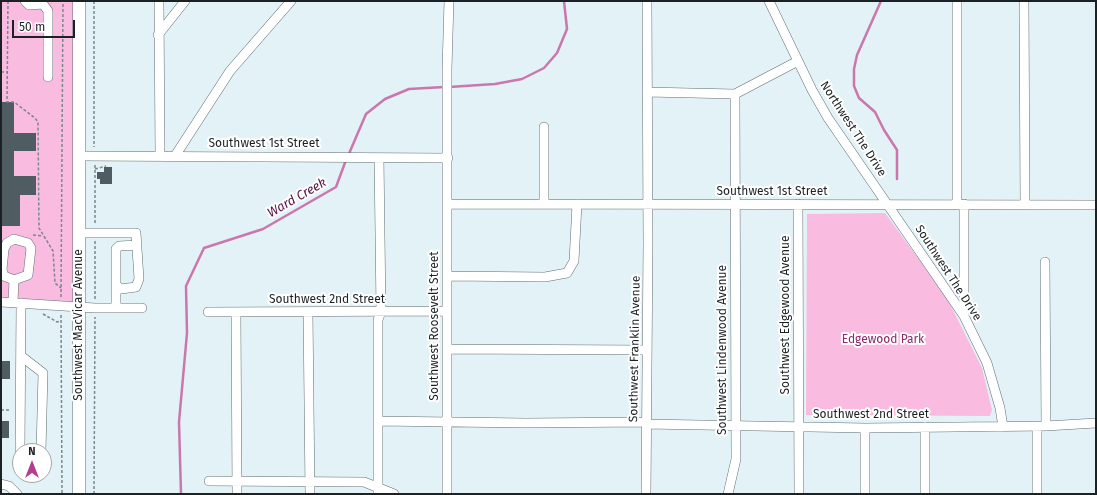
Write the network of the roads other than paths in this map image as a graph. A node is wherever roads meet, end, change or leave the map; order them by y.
1 (25, 1) edge
2 (78, 1) edge
3 (159, 1) edge
4 (185, 1) edge
5 (290, 1) edge
6 (449, 1) edge
7 (647, 1) edge
8 (769, 1) edge
9 (957, 1) edge
10 (1024, 1) edge
11 (158, 35) junction
12 (798, 61) junction
13 (48, 77) dead end
14 (647, 92) junction
15 (735, 94) junction
16 (544, 127) dead end
17 (79, 156) junction
18 (160, 156) junction
19 (175, 156) junction
20 (379, 158) junction
21 (448, 158) junction
22 (448, 204) junction
23 (544, 204) junction
24 (577, 204) junction
25 (736, 204) junction
26 (798, 204) junction
27 (888, 204) junction
28 (961, 204) junction
29 (648, 205) junction
30 (1025, 205) junction
31 (1096, 205) edge
32 (78, 232) junction
33 (137, 245) junction
34 (1045, 262) dead end
35 (448, 276) junction
36 (14, 280) junction
37 (116, 284) junction
38 (1, 302) edge
39 (17, 303) junction
40 (78, 306) junction
41 (116, 308) junction
42 (142, 308) dead end
43 (447, 311) junction
44 (208, 312) dead end
45 (236, 312) junction
46 (308, 312) junction
47 (379, 316) junction
48 (964, 316) junction
49 (447, 349) junction
50 (647, 350) junction
51 (21, 356) junction
52 (378, 421) junction
53 (447, 421) junction
54 (646, 423) junction
55 (1096, 423) edge
56 (735, 426) junction
57 (1042, 426) junction
58 (799, 427) junction
59 (925, 427) junction
60 (1003, 427) junction
61 (865, 428) junction
62 (20, 443) edge
63 (41, 443) edge
64 (209, 481) dead end
65 (238, 481) junction
66 (310, 482) junction
67 (1, 484) edge
68 (378, 490) edge
69 (726, 493) edge
70 (928, 493) edge
71 (17, 494) edge
72 (79, 494) edge
73 (237, 494) edge
74 (310, 494) edge
75 (394, 494) edge
76 (447, 494) edge
77 (646, 494) edge
78 (799, 494) edge
79 (865, 494) edge
80 (1037, 494) edge

1 - 13 street
2 - 17 main road, Southwest MacVicar Avenue
3 - 11 street
4 - 11 street
5 - 19 street
6 - 21 street, Southwest Roosevelt Street
7 - 14 street, Southwest Franklin Avenue
8 - 12 street, Northwest The Drive
9 - 28 street
10 - 30 street
11 - 18 street
12 - 15 street
12 - 27 street, Northwest The Drive
14 - 15 street
14 - 29 street, Southwest Franklin Avenue
15 - 25 street, Southwest Lindenwood Avenue
16 - 23 street
17 - 18 street, Southwest 1st Street
17 - 32 main road, Southwest MacVicar Avenue
18 - 19 street, Southwest 1st Street
19 - 20 street, Southwest 1st Street
20 - 21 street, Southwest 1st Street
20 - 47 street
21 - 22 street, Southwest Roosevelt Street
22 - 23 street, Southwest 1st Street
22 - 35 street, Southwest Roosevelt Street
23 - 24 street, Southwest 1st Street
24 - 29 street, Southwest 1st Street
24 - 35 street
25 - 26 street, Southwest 1st Street
25 - 29 street, Southwest 1st Street
25 - 56 street, Southwest Lindenwood Avenue
26 - 27 street, Southwest 1st Street
26 - 58 street, Southwest Edgewood Avenue
27 - 28 street, Southwest 1st Street
27 - 48 street, Southwest The Drive
28 - 30 street, Southwest 1st Street
28 - 48 street
29 - 50 street, Southwest Franklin Avenue
30 - 31 street, Southwest 1st Street
32 - 33 street
32 - 40 main road, Southwest MacVicar Avenue
33 - 37 street
33 - 37 street
34 - 57 street
35 - 43 street, Southwest Roosevelt Street
36 - 36 street
36 - 39 street
37 - 41 street
38 - 39 street
39 - 40 street
39 - 51 street
40 - 41 street
40 - 72 main road, Southwest MacVicar Avenue
41 - 42 street
43 - 47 street, Southwest 2nd Street
43 - 49 street, Southwest Roosevelt Street
44 - 45 street, Southwest 2nd Street
45 - 46 street, Southwest 2nd Street
45 - 65 street
46 - 47 street, Southwest 2nd Street
46 - 66 street
47 - 52 street
48 - 60 street, Southwest The Drive
49 - 50 street
49 - 53 street, Southwest Roosevelt Street
50 - 54 street, Southwest Franklin Avenue
51 - 62 street
51 - 63 street
52 - 53 street, Southwest 2nd Street
52 - 68 street
53 - 54 street, Southwest 2nd Street
53 - 76 street, Southwest Roosevelt Street
54 - 56 street, Southwest 2nd Street
54 - 77 street, Southwest Franklin Avenue
55 - 57 street, Southwest 2nd Street
56 - 58 street, Southwest 2nd Street
56 - 69 street, Southwest Lindenwood Avenue
57 - 60 street, Southwest 2nd Street
57 - 80 street
58 - 61 street, Southwest 2nd Street
58 - 78 street, Southwest Edgewood Avenue
59 - 60 street, Southwest 2nd Street
59 - 61 street, Southwest 2nd Street
59 - 70 street
61 - 79 street
64 - 65 street
65 - 66 street
65 - 73 street
66 - 68 street
66 - 74 street
67 - 71 street
68 - 75 street

